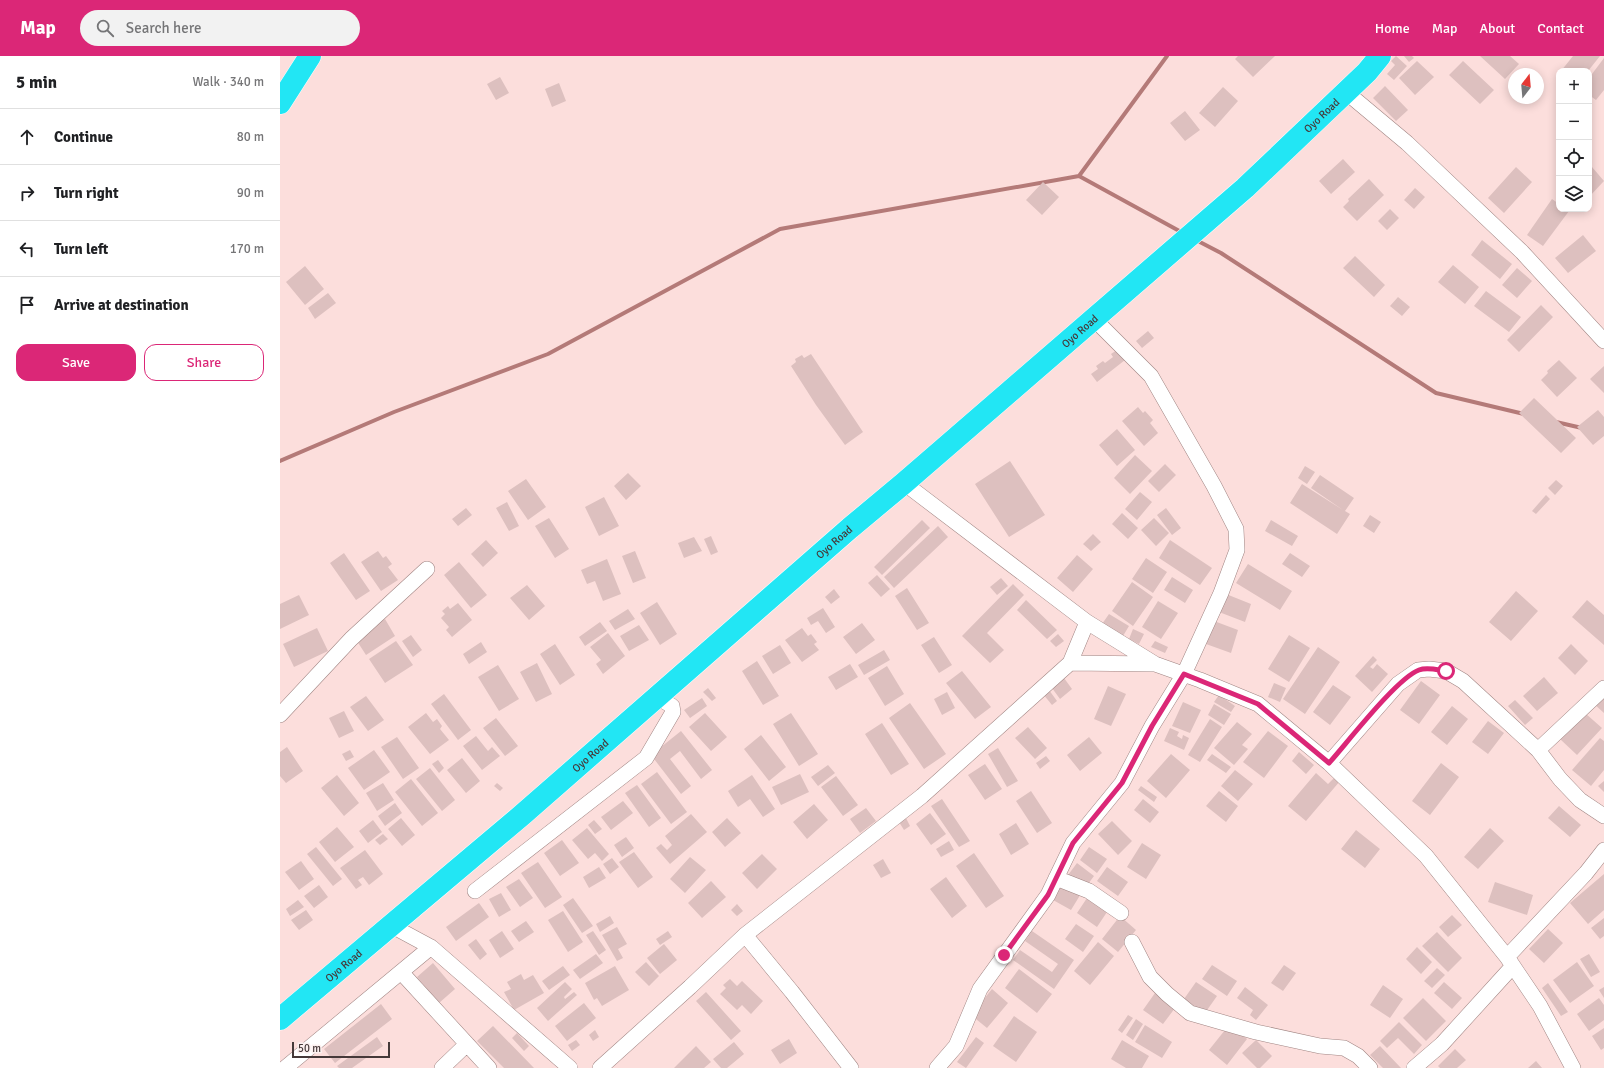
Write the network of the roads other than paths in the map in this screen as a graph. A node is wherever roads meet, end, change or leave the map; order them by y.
1 (310, 56) edge
2 (1380, 56) edge
3 (1346, 92) junction
4 (280, 103) edge
5 (1093, 318) junction
6 (1604, 341) edge
7 (904, 484) junction
8 (427, 570) dead end
9 (1088, 622) junction
10 (1070, 663) junction
11 (1156, 664) junction
12 (1184, 674) junction
13 (1604, 688) edge
14 (657, 697) junction
15 (280, 714) edge
16 (1538, 750) junction
17 (1329, 763) junction
18 (1604, 816) edge
19 (1604, 850) edge
20 (1056, 878) junction
21 (475, 891) dead end
22 (1121, 913) dead end
23 (392, 926) junction
24 (745, 935) junction
25 (1132, 942) dead end
26 (431, 947) junction
27 (1510, 962) junction
28 (401, 972) junction
29 (280, 1019) edge
30 (467, 1044) junction
31 (285, 1068) edge
32 (442, 1068) edge
33 (489, 1068) edge
34 (570, 1068) edge
35 (600, 1068) edge
36 (851, 1068) edge
37 (937, 1068) edge
38 (1370, 1068) edge
39 (1414, 1068) edge
40 (1573, 1068) edge

1 - 4 highway
2 - 3 highway, Oyo Road
3 - 5 highway, Oyo Road
3 - 6 street
5 - 7 highway, Oyo Road
5 - 12 street
7 - 9 street
7 - 14 highway, Oyo Road
8 - 15 street
9 - 10 street
9 - 11 street
10 - 11 street
10 - 24 street
11 - 12 street
12 - 17 street
12 - 20 street
13 - 16 street
14 - 21 street
14 - 23 highway, Oyo Road
16 - 17 street
16 - 18 street
17 - 27 street
19 - 27 street
20 - 22 street
20 - 37 street
23 - 26 street
23 - 29 highway, Oyo Road
24 - 35 street
24 - 36 street
25 - 38 street
26 - 28 street
26 - 34 street
27 - 39 street
27 - 40 street
28 - 30 street
28 - 31 street
30 - 32 street
30 - 33 street

